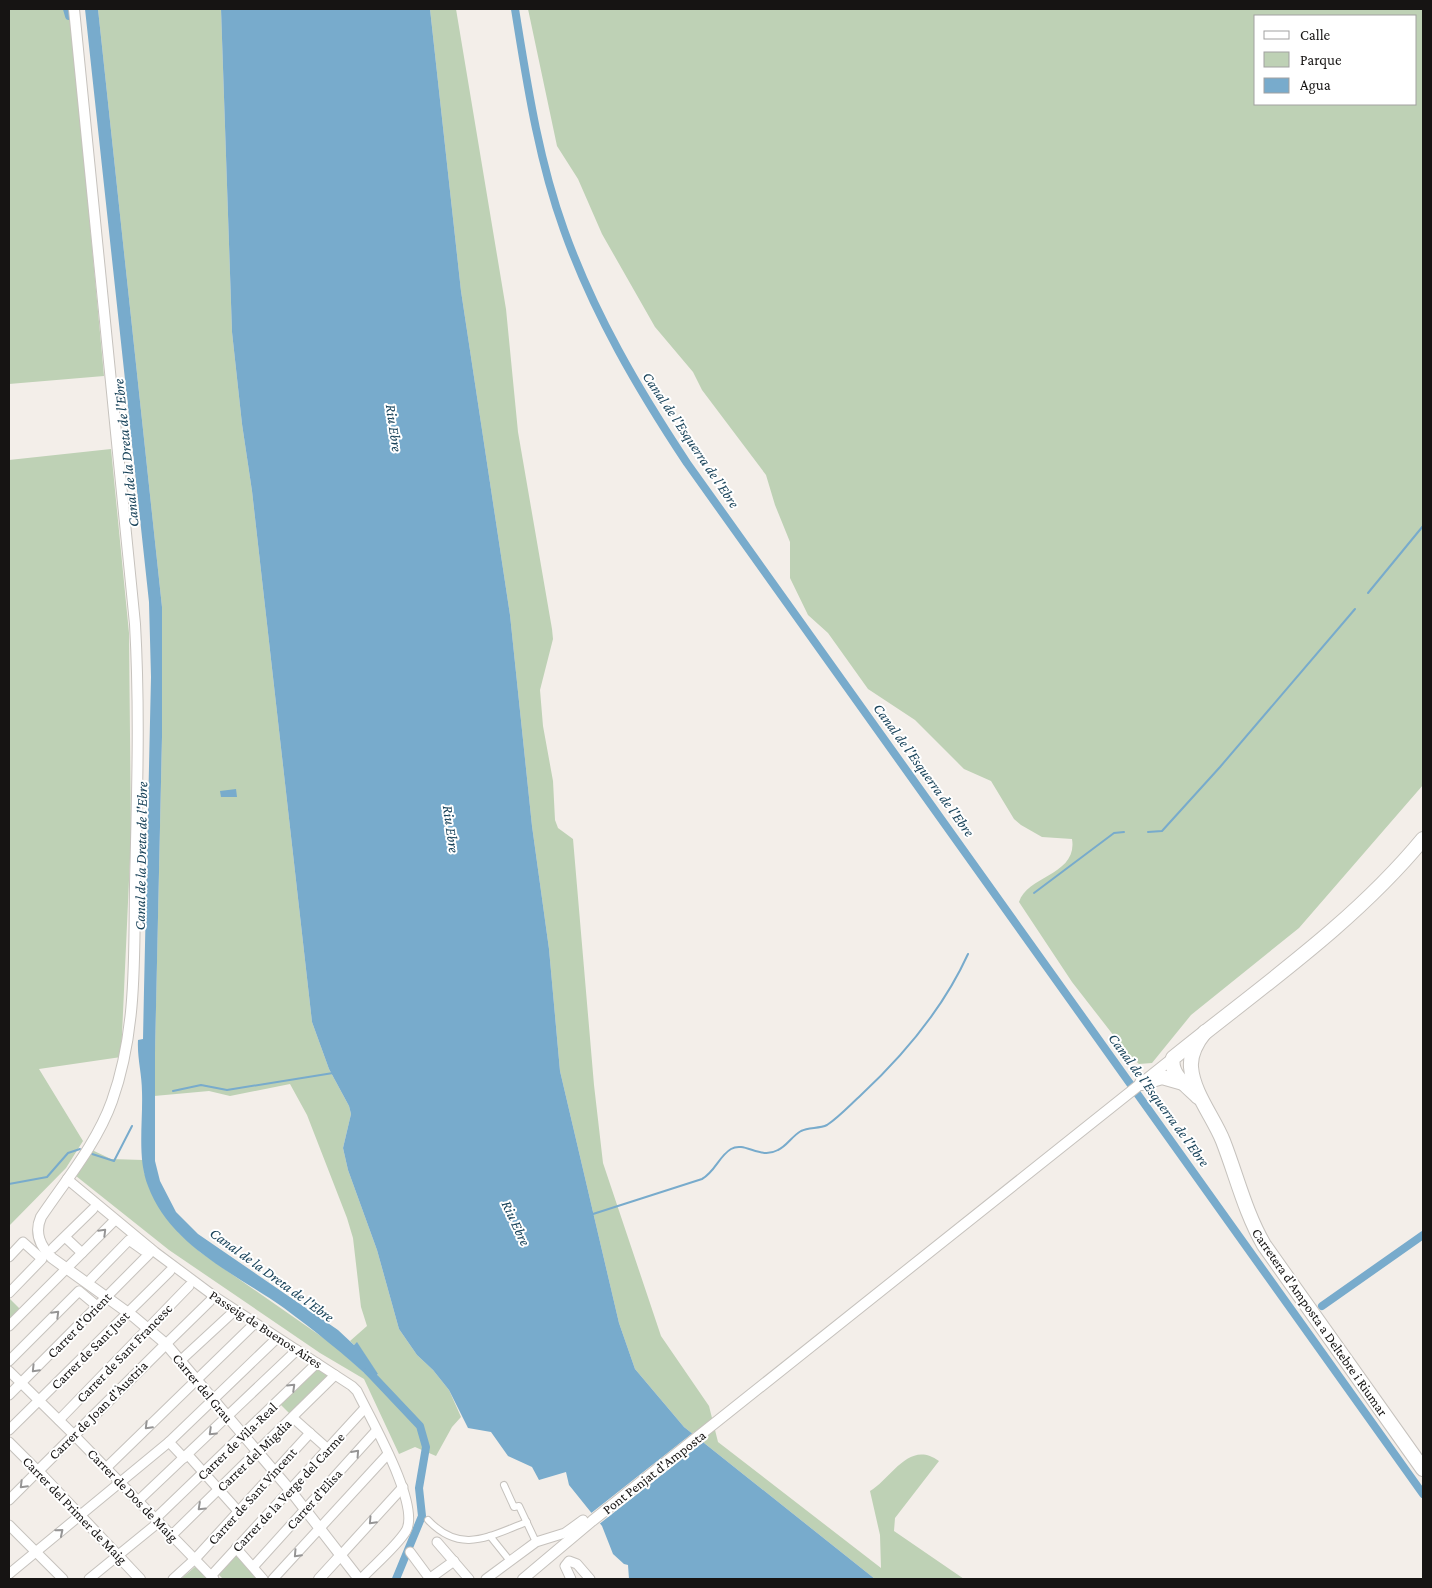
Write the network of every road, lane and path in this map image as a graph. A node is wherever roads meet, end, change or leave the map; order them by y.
1 (74, 9) edge
2 (1423, 839) edge
3 (1205, 1032) junction
4 (1174, 1058) junction
5 (1183, 1074) junction
6 (1141, 1084) junction
7 (67, 1179) junction
8 (93, 1209) dead end
9 (115, 1220) junction
10 (65, 1237) junction
11 (53, 1248) dead end
12 (149, 1251) junction
13 (82, 1253) junction
14 (9, 1257) edge
15 (66, 1270) junction
16 (170, 1271) dead end
17 (92, 1278) dead end
18 (189, 1286) dead end
19 (9, 1293) edge
20 (106, 1297) junction
21 (210, 1300) dead end
22 (98, 1306) junction
23 (128, 1312) junction
24 (231, 1314) dead end
25 (9, 1326) edge
26 (252, 1326) dead end
27 (148, 1328) junction
28 (274, 1341) dead end
29 (166, 1344) junction
30 (297, 1350) junction
31 (9, 1361) edge
32 (180, 1361) junction
33 (317, 1363) junction
34 (9, 1370) edge
35 (335, 1375) junction
36 (195, 1380) junction
37 (22, 1383) junction
38 (9, 1396) edge
39 (39, 1400) junction
40 (212, 1400) junction
41 (365, 1408) junction
42 (227, 1417) junction
43 (293, 1418) junction
44 (59, 1420) junction
45 (9, 1430) edge
46 (376, 1431) junction
47 (310, 1433) junction
48 (74, 1435) junction
49 (242, 1435) junction
50 (9, 1442) edge
51 (168, 1442) junction
52 (328, 1449) junction
53 (257, 1453) junction
54 (388, 1454) junction
55 (186, 1456) junction
56 (106, 1468) junction
57 (1423, 1469) edge
58 (38, 1471) junction
59 (204, 1472) junction
60 (274, 1472) junction
61 (121, 1482) junction
62 (504, 1485) dead end
63 (403, 1487) junction
64 (219, 1490) junction
65 (290, 1490) junction
66 (9, 1500) edge
67 (139, 1500) junction
68 (305, 1509) junction
69 (238, 1511) junction
70 (81, 1515) junction
71 (158, 1520) junction
72 (428, 1520) dead end
73 (587, 1520) junction
74 (527, 1522) junction
75 (9, 1525) edge
76 (320, 1528) junction
77 (172, 1535) junction
78 (490, 1536) junction
79 (437, 1542) dead end
80 (536, 1542) junction
81 (236, 1548) junction
82 (36, 1552) junction
83 (410, 1552) dead end
84 (341, 1554) junction
85 (118, 1556) junction
86 (195, 1559) junction
87 (454, 1561) junction
88 (510, 1561) junction
89 (253, 1567) junction
90 (583, 1572) junction
91 (9, 1574) edge
92 (212, 1578) edge
93 (63, 1579) edge
94 (89, 1579) edge
95 (140, 1579) edge
96 (173, 1579) edge
97 (263, 1579) edge
98 (273, 1579) edge
99 (319, 1579) edge
100 (360, 1579) edge
101 (430, 1579) edge
102 (469, 1579) edge
103 (486, 1579) edge
104 (523, 1579) edge
105 (572, 1579) edge
106 (590, 1579) edge

1 - 7 street
2 - 3 main road
3 - 4 main road
3 - 5 main road
4 - 5 main road, Carretera d'Amposta a Deltebre i Riumar
4 - 6 street, Pont Penjat d'Amposta
5 - 6 main road
5 - 57 main road, Carretera d'Amposta a Deltebre i Riumar
6 - 73 street, Pont Penjat d'Amposta
7 - 9 street, Passeig de Buenos Aires
7 - 15 street, Carrer del Grau
8 - 10 street
9 - 12 street, Passeig de Buenos Aires
13 -> 9 street
10 - 11 street
10 - 13 street
12 - 17 street
12 - 20 street, Carrer d'Orient
12 - 30 street, Passeig de Buenos Aires
13 - 15 street
14 - 19 street
15 - 20 street, Carrer del Grau
15 - 25 street
16 - 23 street, Carrer de Sant Just
18 - 27 street, Carrer de Sant Francesc
20 - 22 street, Carrer d'Orient
20 - 23 street, Carrer del Grau
21 - 29 street, Carrer de Joan d'Àustria
31 -> 22 street
22 -> 37 street, Carrer d'Orient
23 - 27 street, Carrer del Grau
23 - 39 street, Carrer de Sant Just
24 - 32 street
26 - 36 street
27 - 29 street, Carrer del Grau
27 - 44 street, Carrer de Sant Francesc
28 - 40 street
29 - 32 street, Carrer del Grau
29 - 48 street, Carrer de Joan d'Àustria
30 - 33 street, Passeig de Buenos Aires
30 - 42 street
32 - 36 street, Carrer del Grau
33 - 35 street, Passeig de Buenos Aires
49 -> 33 street, Carrer de Vila-Real
34 - 37 street, Carrer de Dos de Maig
35 - 41 street, Passeig de Buenos Aires
35 - 43 street, Carrer del Migdia
36 - 40 street, Carrer del Grau
36 -> 56 street
37 - 38 street, Carrer d'Orient
37 - 39 street, Carrer de Dos de Maig
39 - 44 street, Carrer de Dos de Maig
39 - 45 street, Carrer de Sant Just
40 - 42 street, Carrer del Grau
40 - 51 street
41 - 46 street, Passeig de Buenos Aires
41 - 52 street, Carrer de la Verge del Carme
42 - 49 street, Carrer del Grau
42 -> 55 street
43 - 47 street
43 - 53 street, Carrer del Migdia
44 - 48 street, Carrer de Dos de Maig
46 - 54 street, Passeig de Buenos Aires
68 -> 46 street, Carrer d'Elisa
47 - 52 street
47 - 60 street, Carrer de Sant Vincent
48 - 56 street, Carrer de Dos de Maig
48 - 58 street, Carrer de Joan d'Àustria
49 - 53 street, Carrer del Grau
49 - 59 street, Carrer de Vila-Real
50 - 58 street, Carrer del Primer de Maig
51 - 55 street
51 - 61 street
52 - 65 street, Carrer de la Verge del Carme
53 - 60 street, Carrer del Grau
53 - 64 street, Carrer del Migdia
54 - 63 street, Passeig de Buenos Aires
54 - 76 street
55 - 59 street
55 - 67 street
56 - 61 street, Carrer de Dos de Maig
58 -> 66 street, Carrer de Joan d'Àustria
58 - 70 street, Carrer del Primer de Maig
59 - 64 street
59 - 71 street, Carrer de Vila-Real
60 - 65 street, Carrer del Grau
60 - 69 street, Carrer de Sant Vincent
61 - 67 street, Carrer de Dos de Maig
61 - 70 street
62 - 74 street
63 -> 84 street
63 - 100 street, Passeig de Buenos Aires
64 - 69 street
64 -> 77 street, Carrer del Migdia
65 - 68 street, Carrer del Grau
65 - 81 street, Carrer de la Verge del Carme
67 - 71 street, Carrer de Dos de Maig
68 - 76 street, Carrer del Grau
68 - 89 street, Carrer d'Elisa
69 - 86 street, Carrer de Sant Vincent
82 -> 70 street
70 - 85 street, Carrer del Primer de Maig
71 - 77 street, Carrer de Dos de Maig
71 - 85 street, Carrer de Vila-Real
72 - 78 street
73 - 80 street
73 - 104 street, Pont Penjat d'Amposta
74 - 78 street
74 - 80 street
75 - 82 street
76 - 84 street, Carrer del Grau
76 -> 98 street
77 - 86 street, Carrer de Dos de Maig
78 - 88 street
79 - 87 street
80 - 88 street
81 - 89 street
81 - 92 street, Carrer de la Verge del Carme
82 - 91 street
82 - 93 street
83 - 101 street
84 - 99 street
84 - 100 street, Carrer del Grau
85 - 94 street, Carrer de Vila-Real
85 - 95 street, Carrer del Primer de Maig
86 - 92 street, Carrer de Dos de Maig
86 - 96 street, Carrer de Sant Vincent
87 - 101 street
87 - 102 street
88 - 103 street
89 - 97 street
90 - 105 street
90 - 105 street
90 - 106 street

